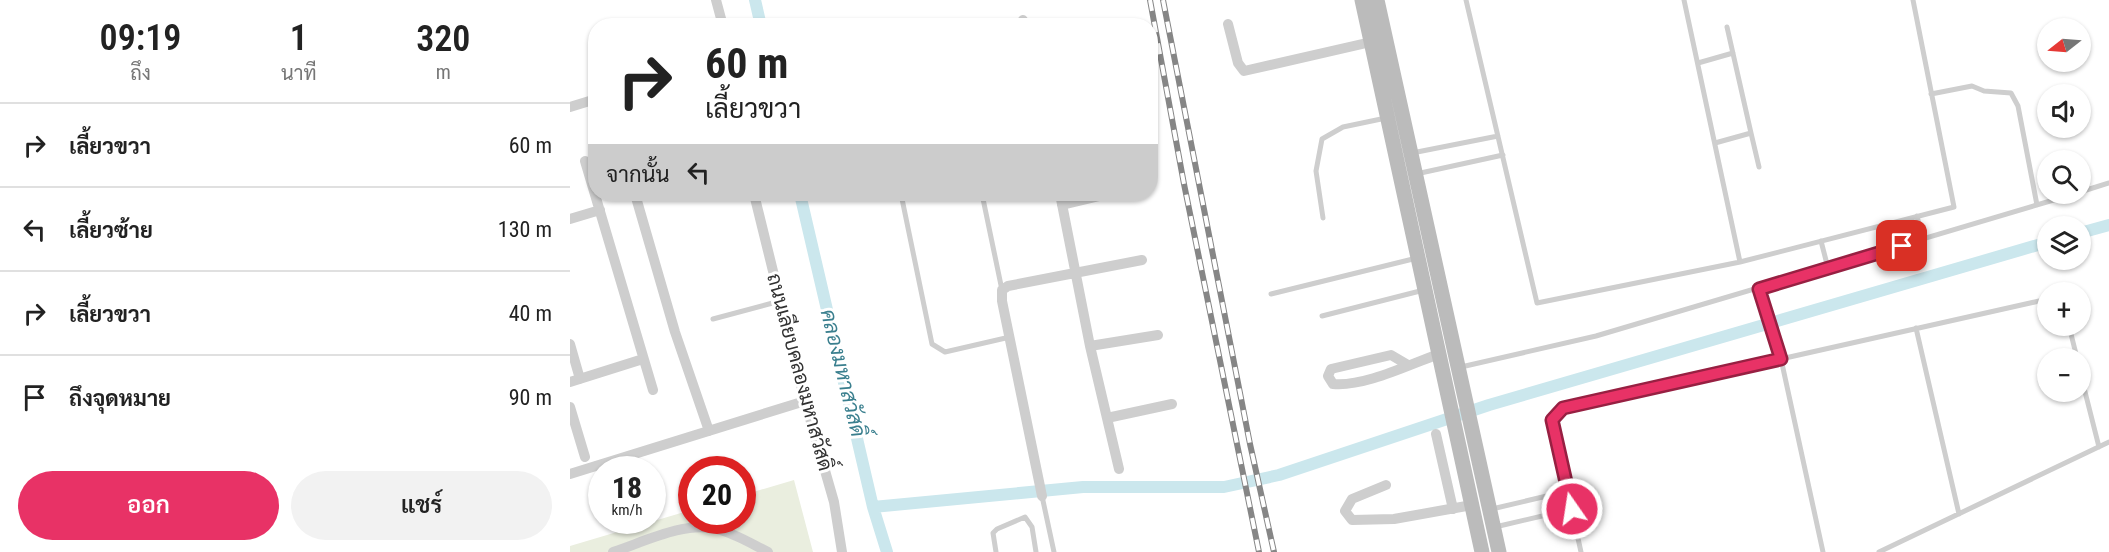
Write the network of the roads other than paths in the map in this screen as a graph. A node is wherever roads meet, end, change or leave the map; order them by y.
1 (717, 0) edge
2 (1362, 0) edge
3 (1377, 0) edge
4 (1466, 0) edge
5 (1684, 0) edge
6 (1913, 0) edge
7 (721, 18) edge
8 (1228, 24) dead end
9 (1727, 27) dead end
10 (1371, 42) junction
11 (1733, 53) junction
12 (1698, 63) junction
13 (1931, 94) junction
14 (588, 101) edge
15 (570, 107) edge
16 (1388, 117) junction
17 (1751, 133) junction
18 (1498, 136) junction
19 (1715, 143) junction
20 (1411, 153) junction
21 (1503, 156) junction
22 (585, 162) dead end
23 (1759, 167) dead end
24 (588, 172) edge
25 (1415, 175) junction
26 (2109, 183) edge
27 (2091, 189) edge
28 (597, 201) edge
29 (637, 201) edge
30 (756, 201) edge
31 (902, 201) edge
32 (983, 201) edge
33 (1061, 201) edge
34 (2040, 204) edge
35 (2037, 205) junction
36 (600, 210) junction
37 (1917, 216) junction
38 (1323, 218) dead end
39 (570, 219) edge
40 (1923, 240) junction
41 (1821, 241) junction
42 (1418, 258) junction
43 (1142, 260) dead end
44 (1740, 262) junction
45 (1828, 268) junction
46 (1075, 273) junction
47 (1425, 289) junction
48 (1002, 290) junction
49 (1760, 292) junction
50 (1272, 294) dead end
51 (780, 301) junction
52 (2037, 301) edge
53 (1322, 316) dead end
54 (712, 319) dead end
55 (1916, 328) junction
56 (1158, 335) dead end
57 (1010, 337) junction
58 (570, 344) edge
59 (1090, 346) junction
60 (1439, 354) junction
61 (644, 359) junction
62 (1781, 359) junction
63 (1408, 365) junction
64 (1460, 367) junction
65 (575, 380) edge
66 (653, 390) dead end
67 (805, 400) junction
68 (2088, 402) edge
69 (1172, 404) dead end
70 (570, 407) edge
71 (1107, 418) junction
72 (709, 430) junction
73 (1436, 434) dead end
74 (2109, 442) edge
75 (2099, 447) junction
76 (585, 457) dead end
77 (1119, 469) dead end
78 (570, 474) edge
79 (1386, 484) dead end
80 (1568, 491) junction
81 (1042, 496) joint
82 (1453, 509) junction
83 (1472, 509) junction
84 (1572, 509) junction
85 (1490, 510) junction
86 (1959, 514) junction
87 (1494, 527) junction
88 (1478, 532) junction
89 (613, 552) edge
90 (768, 552) edge
91 (842, 552) edge
92 (996, 552) edge
93 (1036, 552) edge
94 (1054, 552) edge
95 (1482, 552) edge
96 (1499, 552) edge
97 (1581, 552) edge
98 (1822, 552) edge
99 (1880, 552) edge

1 - 7 street
2 - 10 main road
3 - 20 main road
4 - 18 lane
5 - 12 lane
6 - 13 lane
8 - 10 street
9 - 11 lane
10 - 16 main road
11 - 12 lane
11 - 17 lane
12 - 19 lane
13 - 35 lane
13 - 37 lane
14 - 15 street
16 - 38 lane
16 - 42 main road
17 - 19 lane
17 - 23 lane
18 - 20 lane
18 - 21 lane
19 - 44 lane
20 - 25 main road
21 - 25 lane
21 - 44 lane
22 - 24 street
25 - 64 main road
26 - 27 lane
28 - 36 street
29 - 72 street
30 - 51 street, ถนนเลียบคลองมหาสวัสดิ์
31 - 57 lane
32 - 48 lane
33 - 46 street
34 - 35 lane
35 - 40 lane
36 - 39 street
36 - 61 street
37 - 40 lane
37 - 41 lane
40 - 45 lane
41 - 44 lane
41 - 45 lane
42 - 47 main road
42 - 50 lane
43 - 46 street
45 - 49 lane
46 - 48 street
46 - 59 street
47 - 53 lane
47 - 60 main road
48 - 57 street
49 - 62 lane
49 - 64 lane
51 - 54 lane
51 - 67 street, ถนนเลียบคลองมหาสวัสดิ์
52 - 55 lane
55 - 62 lane
55 - 86 lane
56 - 59 street
57 - 81 street
58 - 65 street
59 - 71 street
60 - 63 street
60 - 83 main road
61 - 65 street
61 - 66 street
62 - 80 lane
62 - 98 lane
63 - 63 street
64 - 85 main road
67 - 72 street
67 - 91 street, ถนนเลียบคลองมหาสวัสดิ์
68 - 75 lane
69 - 71 street
70 - 76 street
71 - 77 street
72 - 78 street
73 - 82 street
74 - 75 lane
75 - 86 lane
79 - 82 street
80 - 84 lane
80 - 85 lane
81 - 94 lane
82 - 83 street
83 - 85 main road
83 - 88 main road
84 - 87 lane
84 - 97 lane
85 - 87 main road
86 - 99 lane
87 - 88 main road
87 - 96 main road
88 - 95 main road
89 - 90 street
92 - 93 lane

